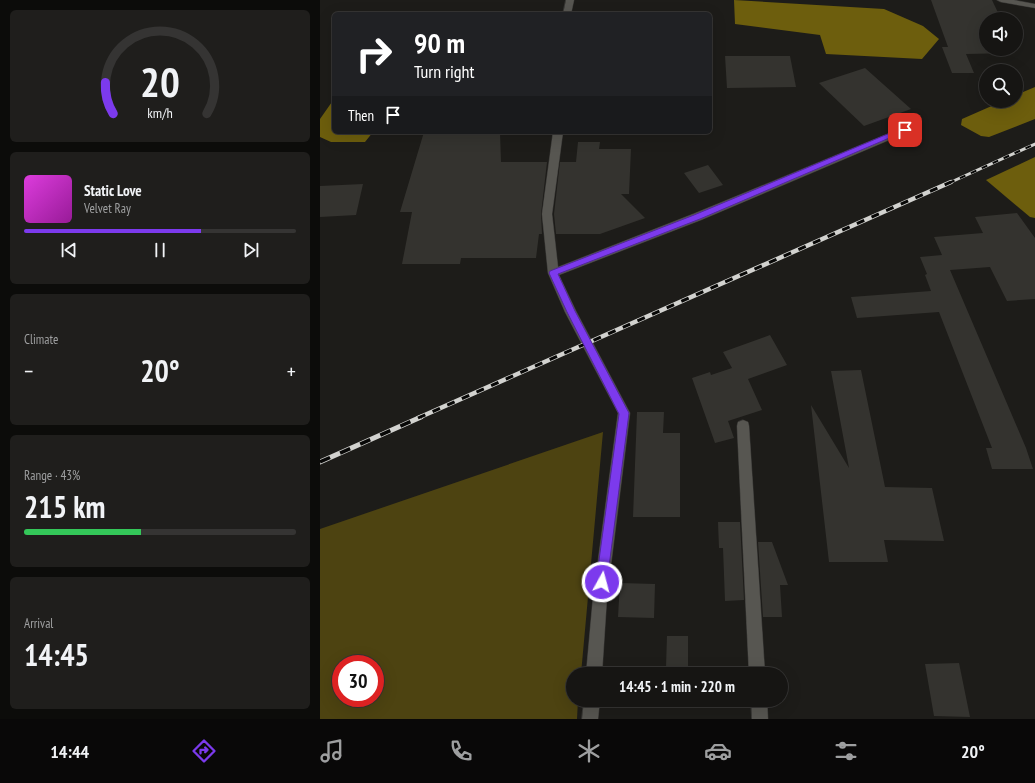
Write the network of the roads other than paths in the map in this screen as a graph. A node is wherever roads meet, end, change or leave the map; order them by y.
1 (570, 0) edge
2 (1001, 0) edge
3 (1035, 6) edge
4 (567, 12) edge
5 (905, 130) dead end
6 (558, 134) edge
7 (553, 273) junction
8 (744, 426) dead end
9 (595, 667) edge
10 (757, 667) edge
11 (591, 707) edge
12 (759, 707) edge
13 (590, 719) edge
14 (760, 719) edge

1 - 4 street
2 - 3 street
5 - 7 street
6 - 7 street
7 - 9 street
8 - 10 street
11 - 13 street
12 - 14 street

